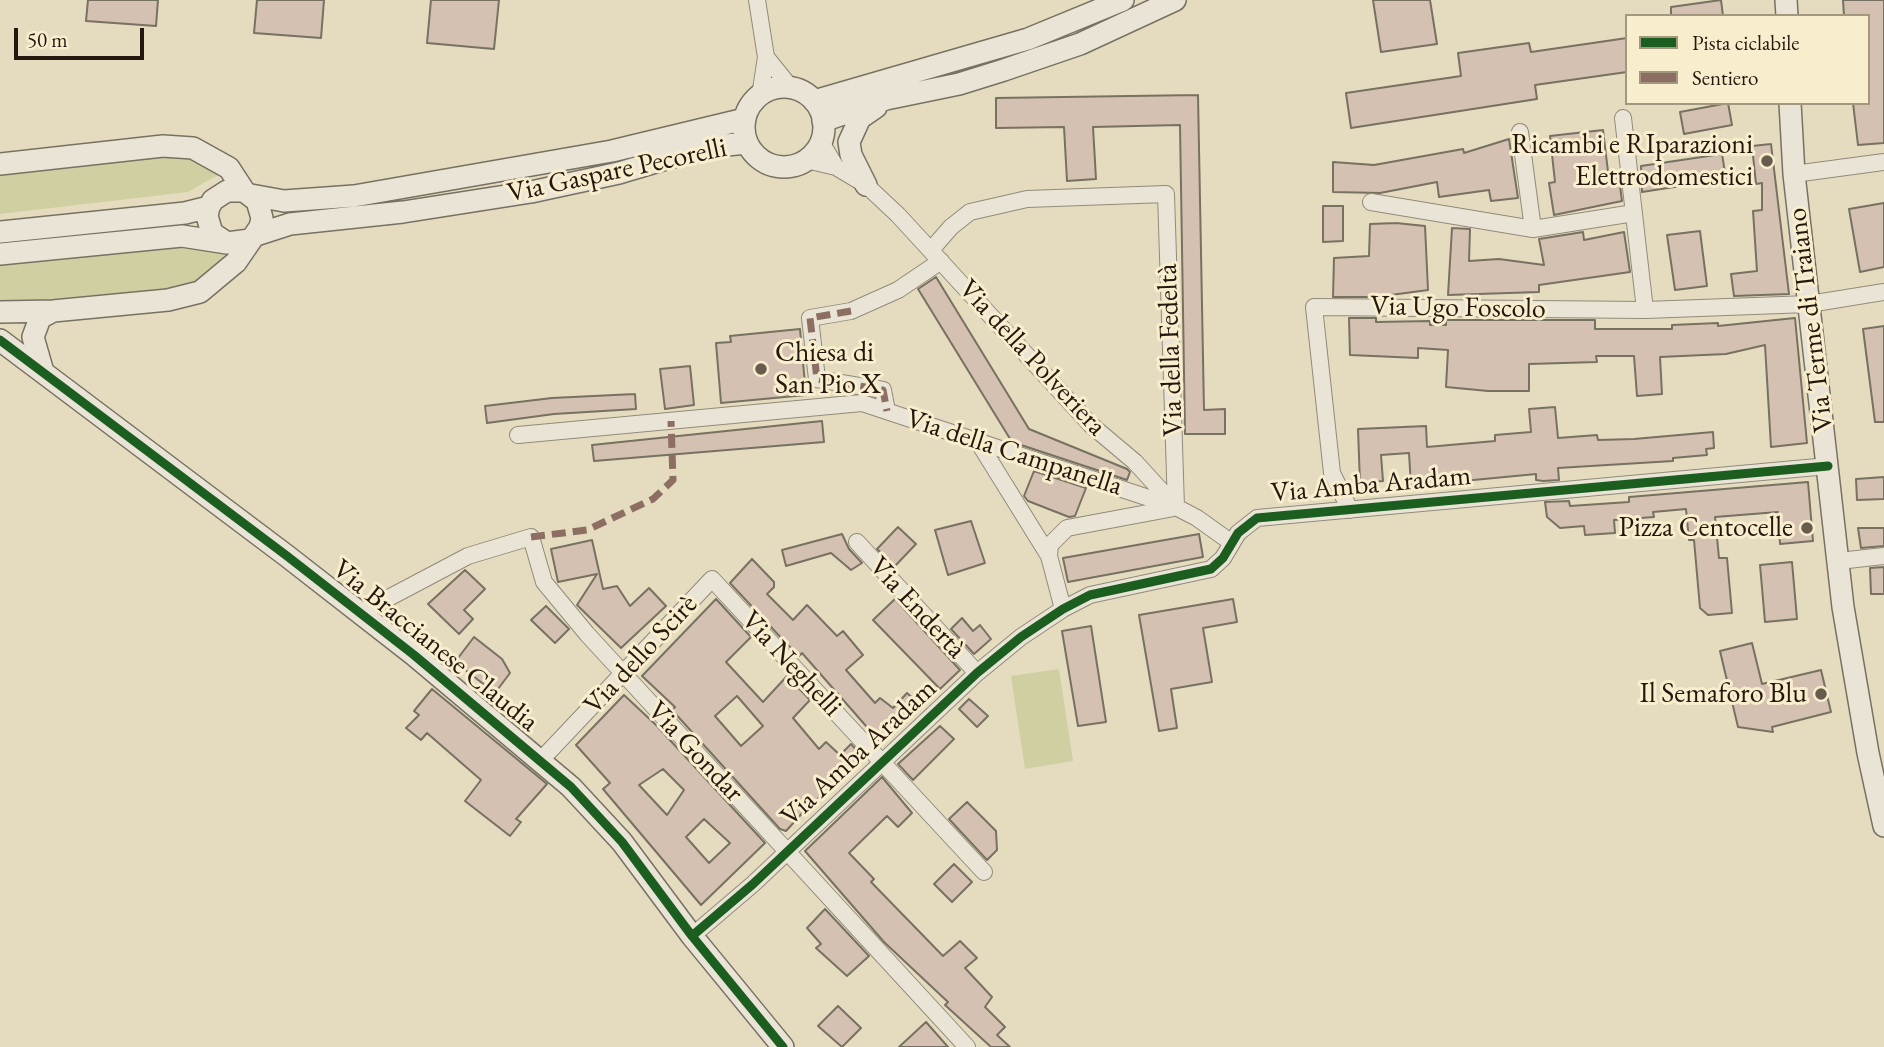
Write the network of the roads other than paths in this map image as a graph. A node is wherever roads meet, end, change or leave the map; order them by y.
1 (757, 0) edge
2 (1123, 0) edge
3 (1174, 0) edge
4 (766, 57) junction
5 (791, 88) junction
6 (760, 96) junction
7 (886, 99) junction
8 (814, 100) junction
9 (1790, 105) edge
10 (1623, 118) dead end
11 (745, 119) junction
12 (822, 131) junction
13 (1520, 132) dead end
14 (747, 143) junction
15 (806, 160) junction
16 (1884, 162) edge
17 (0, 164) edge
18 (836, 167) junction
19 (1794, 174) junction
20 (866, 185) junction
21 (247, 193) junction
22 (1371, 202) dead end
23 (209, 207) junction
24 (1634, 213) junction
25 (1533, 229) junction
26 (0, 232) edge
27 (253, 237) junction
28 (226, 243) junction
29 (0, 254) edge
30 (936, 255) junction
31 (1884, 292) edge
32 (1809, 304) junction
33 (1645, 310) junction
34 (53, 311) junction
35 (0, 312) edge
36 (0, 340) edge
37 (43, 372) junction
38 (887, 411) junction
39 (518, 435) dead end
40 (977, 440) junction
41 (1828, 466) junction
42 (1176, 507) junction
43 (1350, 510) junction
44 (857, 542) dead end
45 (1232, 543) junction
46 (1049, 556) junction
47 (1884, 556) edge
48 (1839, 561) junction
49 (712, 579) joint
50 (1063, 609) junction
51 (360, 613) junction
52 (623, 673) junction
53 (977, 673) junction
54 (540, 761) junction
55 (882, 762) junction
56 (1884, 826) edge
57 (787, 852) junction
58 (984, 872) dead end
59 (692, 936) junction
60 (783, 1047) edge
61 (967, 1047) edge

1 - 4 street
2 - 8 street
3 - 7 street
4 - 5 street
4 - 6 street
5 - 6 street
5 - 8 street
6 - 11 street, Via Gaspare Pecorelli
7 - 12 street
7 - 20 street
8 - 12 street
9 - 19 street, Via Terme di Traiano
10 - 24 street
11 - 14 street
11 - 21 street, Via Gaspare Pecorelli
12 - 15 street
12 - 18 street, Via della Polveriera
13 - 25 street
14 - 15 street, Via Gaspare Pecorelli
14 - 27 street, Via Gaspare Pecorelli
15 - 18 street, Via della Polveriera
16 - 19 street
17 - 21 street
18 - 20 street, Via della Polveriera
19 - 32 street, Via Terme di Traiano
20 - 30 street, Via della Polveriera
21 - 23 street
21 - 27 street
22 - 25 street
23 - 26 street
23 - 28 street
24 - 25 street
24 - 33 street
27 - 28 street
27 - 34 street
28 - 29 street
30 - 38 street
30 - 42 street, Via della Polveriera
30 - 42 street, Via della Fedeltà
31 - 32 street, Via Ugo Foscolo
32 - 33 street, Via Ugo Foscolo
32 - 41 street, Via Terme di Traiano
33 - 43 street, Via Ugo Foscolo
34 - 35 street
34 - 37 street
36 - 37 street, Via Braccianese Claudia
37 - 51 street, Via Braccianese Claudia
38 - 39 street, Via della Campanella
38 - 40 street, Via della Campanella
40 - 42 street, Via della Campanella
40 - 46 street
41 - 43 street, Via Amba Aradam
41 - 48 street, Via Terme di Traiano
42 - 45 street, Via della Polveriera
42 - 46 street
43 - 45 street, Via Amba Aradam
44 - 53 street, Via Endertà
45 - 50 street, Via Amba Aradam
46 - 50 street
47 - 48 street
48 - 56 street, Via Terme di Traiano
49 - 52 street, Via dello Scirè
49 - 55 street, Via Neghelli
50 - 53 street, Via Amba Aradam
51 - 52 street, Via Gondar
51 - 54 street, Via Braccianese Claudia
52 - 54 street, Via dello Scirè
52 - 57 street, Via Gondar
53 - 55 street, Via Amba Aradam
54 - 59 street, Via Braccianese Claudia
55 - 57 street, Via Amba Aradam
55 - 58 street, Via Neghelli
57 - 59 street, Via Amba Aradam
57 - 61 street, Via Gondar
59 - 60 street, Via Braccianese Claudia

